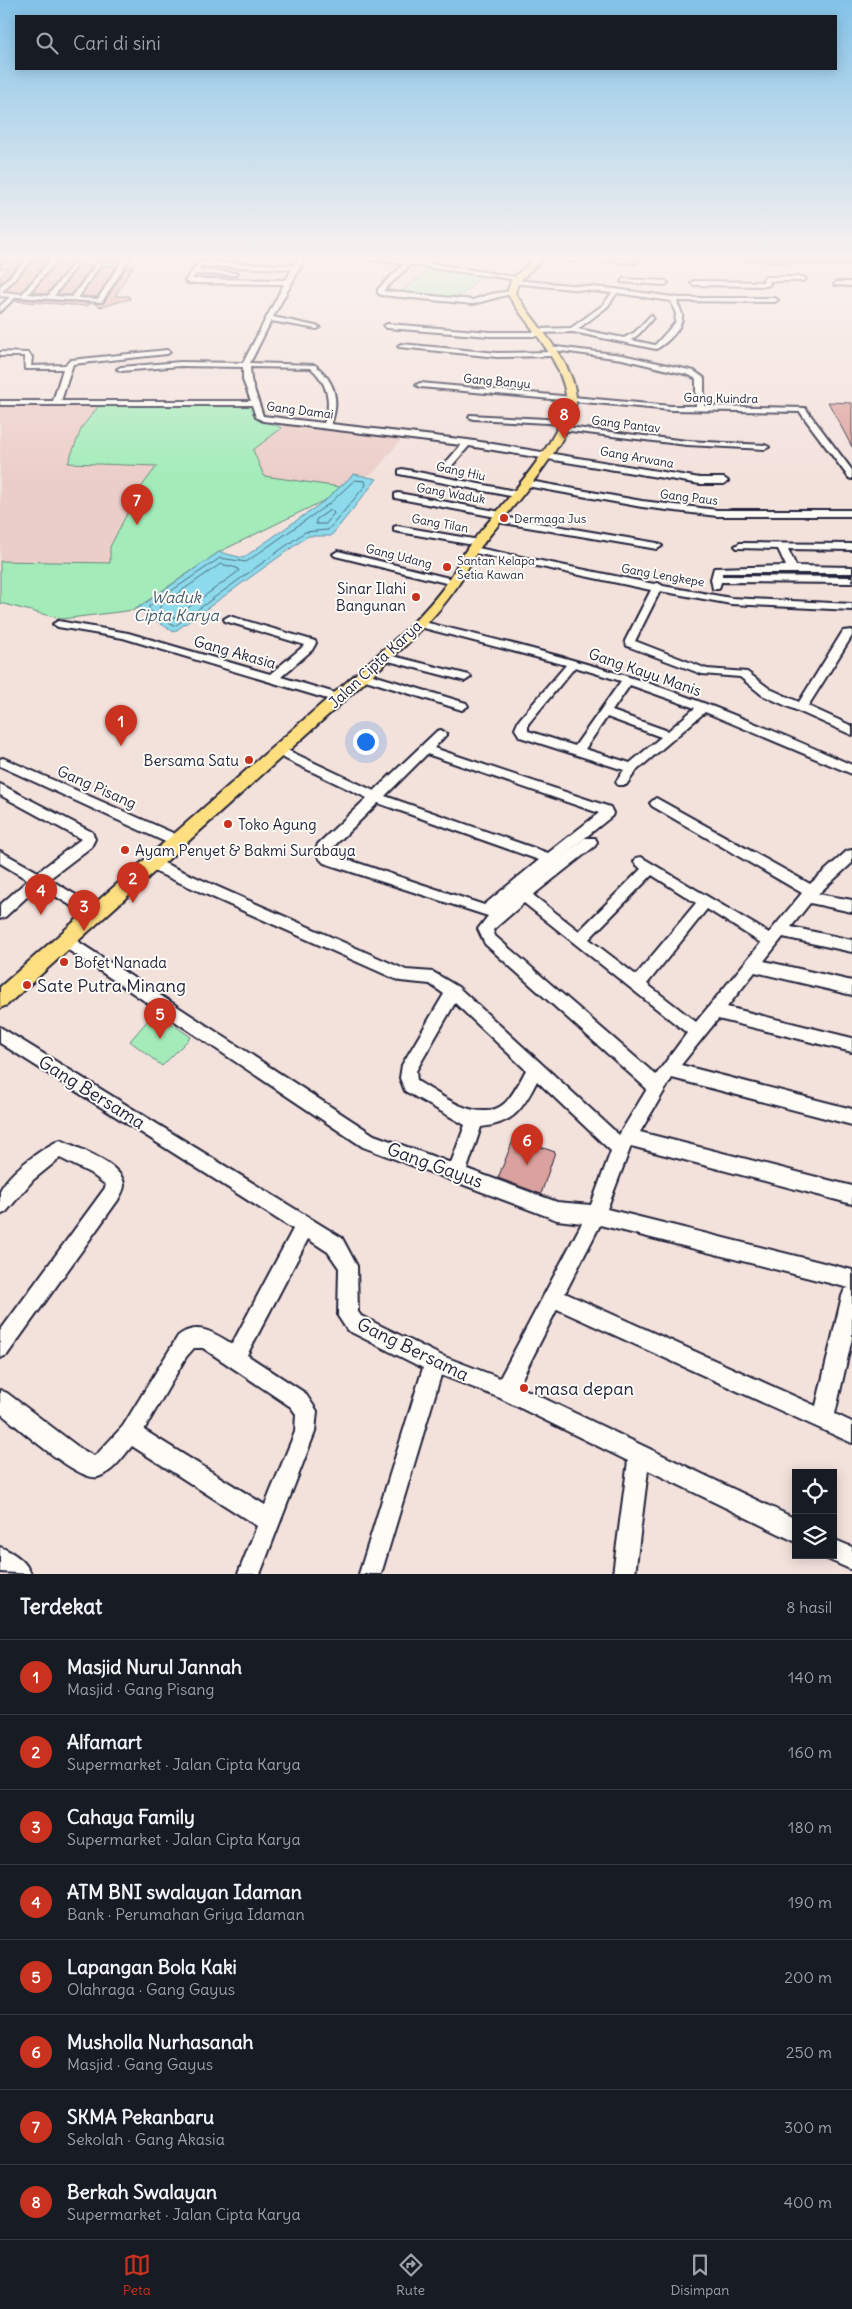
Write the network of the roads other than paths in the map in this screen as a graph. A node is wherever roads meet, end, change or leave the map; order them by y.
1 (265, 330) edge
2 (438, 330) edge
3 (565, 330) edge
4 (575, 330) edge
5 (638, 330) edge
6 (671, 330) edge
7 (444, 331) joint
8 (537, 332) junction
9 (624, 341) junction
10 (401, 346) dead end
11 (550, 351) junction
12 (167, 352) dead end
13 (0, 354) edge
14 (246, 364) junction
15 (67, 367) junction
16 (121, 368) dead end
17 (420, 385) dead end
18 (571, 398) junction
19 (0, 404) edge
20 (56, 404) junction
21 (256, 404) junction
22 (700, 410) junction
23 (473, 417) dead end
24 (328, 425) junction
25 (564, 425) junction
26 (468, 442) junction
27 (765, 447) dead end
28 (546, 453) junction
29 (848, 465) edge
30 (447, 466) dead end
31 (402, 472) dead end
32 (852, 476) edge
33 (724, 481) dead end
34 (520, 489) junction
35 (398, 496) dead end
36 (852, 513) edge
37 (499, 517) junction
38 (397, 529) dead end
39 (657, 546) dead end
40 (740, 546) dead end
41 (476, 547) junction
42 (782, 547) junction
43 (852, 547) edge
44 (338, 554) dead end
45 (792, 569) junction
46 (852, 570) edge
47 (716, 579) junction
48 (852, 580) edge
49 (454, 582) junction
50 (658, 586) junction
51 (716, 597) junction
52 (852, 607) edge
53 (230, 619) dead end
54 (58, 624) dead end
55 (420, 624) junction
56 (852, 633) edge
57 (385, 657) junction
58 (573, 663) junction
59 (363, 676) junction
60 (465, 677) dead end
61 (272, 679) junction
62 (628, 680) junction
63 (338, 698) junction
64 (462, 706) dead end
65 (702, 708) junction
66 (801, 708) junction
67 (604, 712) junction
68 (852, 731) edge
69 (441, 734) dead end
70 (670, 736) junction
71 (425, 749) junction
72 (279, 751) junction
73 (577, 751) junction
74 (3, 762) dead end
75 (632, 768) junction
76 (852, 770) edge
77 (622, 782) dead end
78 (0, 789) edge
79 (377, 798) junction
80 (656, 803) dead end
81 (177, 841) junction
82 (590, 842) dead end
83 (0, 856) edge
84 (550, 859) junction
85 (850, 861) edge
86 (152, 864) junction
87 (38, 879) junction
88 (809, 894) junction
89 (523, 895) junction
90 (705, 902) junction
91 (852, 906) edge
92 (0, 913) edge
93 (96, 914) junction
94 (776, 935) junction
95 (66, 940) junction
96 (579, 940) junction
97 (852, 946) edge
98 (752, 965) junction
99 (637, 985) junction
100 (852, 988) edge
101 (453, 992) junction
102 (0, 999) edge
103 (714, 1011) junction
104 (697, 1032) junction
105 (0, 1034) edge
106 (852, 1045) edge
107 (535, 1069) junction
108 (669, 1070) junction
109 (657, 1087) junction
110 (852, 1117) edge
111 (475, 1118) junction
112 (624, 1142) junction
113 (457, 1172) junction
114 (852, 1195) edge
115 (0, 1206) edge
116 (596, 1216) junction
117 (305, 1226) junction
118 (852, 1279) edge
119 (852, 1296) edge
120 (554, 1298) junction
121 (0, 1348) edge
122 (235, 1358) junction
123 (435, 1363) junction
124 (505, 1390) junction
125 (0, 1400) edge
126 (823, 1420) junction
127 (130, 1433) junction
128 (852, 1433) edge
129 (639, 1455) junction
130 (270, 1521) junction
131 (792, 1530) edge
132 (837, 1552) edge
133 (0, 1558) edge
134 (852, 1559) edge
135 (20, 1574) edge
136 (249, 1574) edge
137 (370, 1574) edge
138 (624, 1574) edge

1 - 14 street
2 - 7 street
3 - 8 street
4 - 9 street
5 - 9 street
6 - 9 street
7 - 8 street
8 - 11 main road
10 - 11 street
11 - 18 main road
11 - 22 street
12 - 15 street
13 - 15 street
14 - 16 street
14 - 21 street
14 - 24 street
15 - 20 street
17 - 18 street, Gang Banyu
18 - 22 street, Gang Kuindra
18 - 25 main road, Jalan Cipta Karya
19 - 20 street, Gang Damai
20 - 21 street, Gang Damai
21 - 24 street, Gang Damai
22 - 29 street, Gang Kuindra
23 - 25 street, Gang Pantav
24 - 26 street, Gang Damai
25 - 27 street, Gang Pantav
25 - 28 main road, Jalan Cipta Karya
26 - 28 street, Gang Damai
26 - 30 street
28 - 33 street, Gang Arwana
28 - 34 main road, Jalan Cipta Karya
29 - 32 street
31 - 34 street, Gang Hiu
34 - 36 street, Gang Paus
34 - 37 main road, Jalan Cipta Karya
35 - 37 street, Gang Waduk
37 - 39 street, Gang Waduk
37 - 41 main road, Jalan Cipta Karya
38 - 41 street, Gang Tilan
40 - 42 street
41 - 49 main road, Jalan Cipta Karya
41 - 50 street, Gang Lengkepe
42 - 43 street
42 - 45 street
44 - 49 street, Gang Udang
45 - 46 street
45 - 47 street
47 - 48 street
47 - 51 street
49 - 55 main road, Jalan Cipta Karya
50 - 51 street, Gang Lengkepe
50 - 66 street
51 - 52 street, Gang Lengkepe
53 - 61 street
54 - 61 street, Gang Akasia
55 - 57 main road, Jalan Cipta Karya
55 - 58 street, Gang Kayu Manis
56 - 66 street
57 - 59 main road, Jalan Cipta Karya
57 - 60 street
58 - 62 street, Gang Kayu Manis
58 - 73 street
59 - 63 main road, Jalan Cipta Karya
59 - 64 street
61 - 63 street, Gang Akasia
62 - 65 street, Gang Kayu Manis
62 - 67 street
63 - 72 main road, Jalan Cipta Karya
65 - 70 street
65 - 76 street, Gang Kayu Manis
66 - 68 street
67 - 70 street
67 - 73 street
69 - 71 street
70 - 75 street
71 - 79 street
71 - 84 street
72 - 79 street
72 - 81 main road, Jalan Cipta Karya
73 - 75 street
74 - 81 street, Gang Pisang
75 - 77 street
78 - 87 street
79 - 84 street
79 - 84 street
80 - 88 street
81 - 86 main road, Jalan Cipta Karya
82 - 89 street
83 - 87 street
85 - 88 street
86 - 93 main road, Jalan Cipta Karya
86 - 101 street
87 - 92 street
87 - 93 street
88 - 91 street
88 - 94 street
89 - 96 street
89 - 109 street
90 - 94 street
90 - 96 street
90 - 99 street
93 - 95 main road, Jalan Cipta Karya
94 - 97 street
94 - 98 street
95 - 102 main road, Jalan Cipta Karya
95 - 113 street, Gang Gayus
96 - 99 street
98 - 100 street
98 - 103 street
99 - 104 street
101 - 107 street
101 - 111 street
103 - 104 street
103 - 106 street
104 - 108 street
105 - 117 street, Gang Bersama
107 - 111 street
107 - 112 street
108 - 109 street
108 - 110 street
109 - 112 street
111 - 113 street
112 - 114 street
112 - 116 street
113 - 116 street, Gang Gayus
115 - 121 street
116 - 118 street, Gang Gayus
116 - 120 street
117 - 122 street
117 - 123 street, Gang Bersama
119 - 126 street
120 - 124 street
120 - 126 street
122 - 127 street
122 - 130 street
123 - 124 street, Gang Bersama
123 - 137 street
124 - 129 street, Gang Bersama
125 - 127 street
126 - 128 street
127 - 130 street
129 - 131 street, Gang Bersama
129 - 138 street
130 - 136 street
132 - 134 street
133 - 135 street

